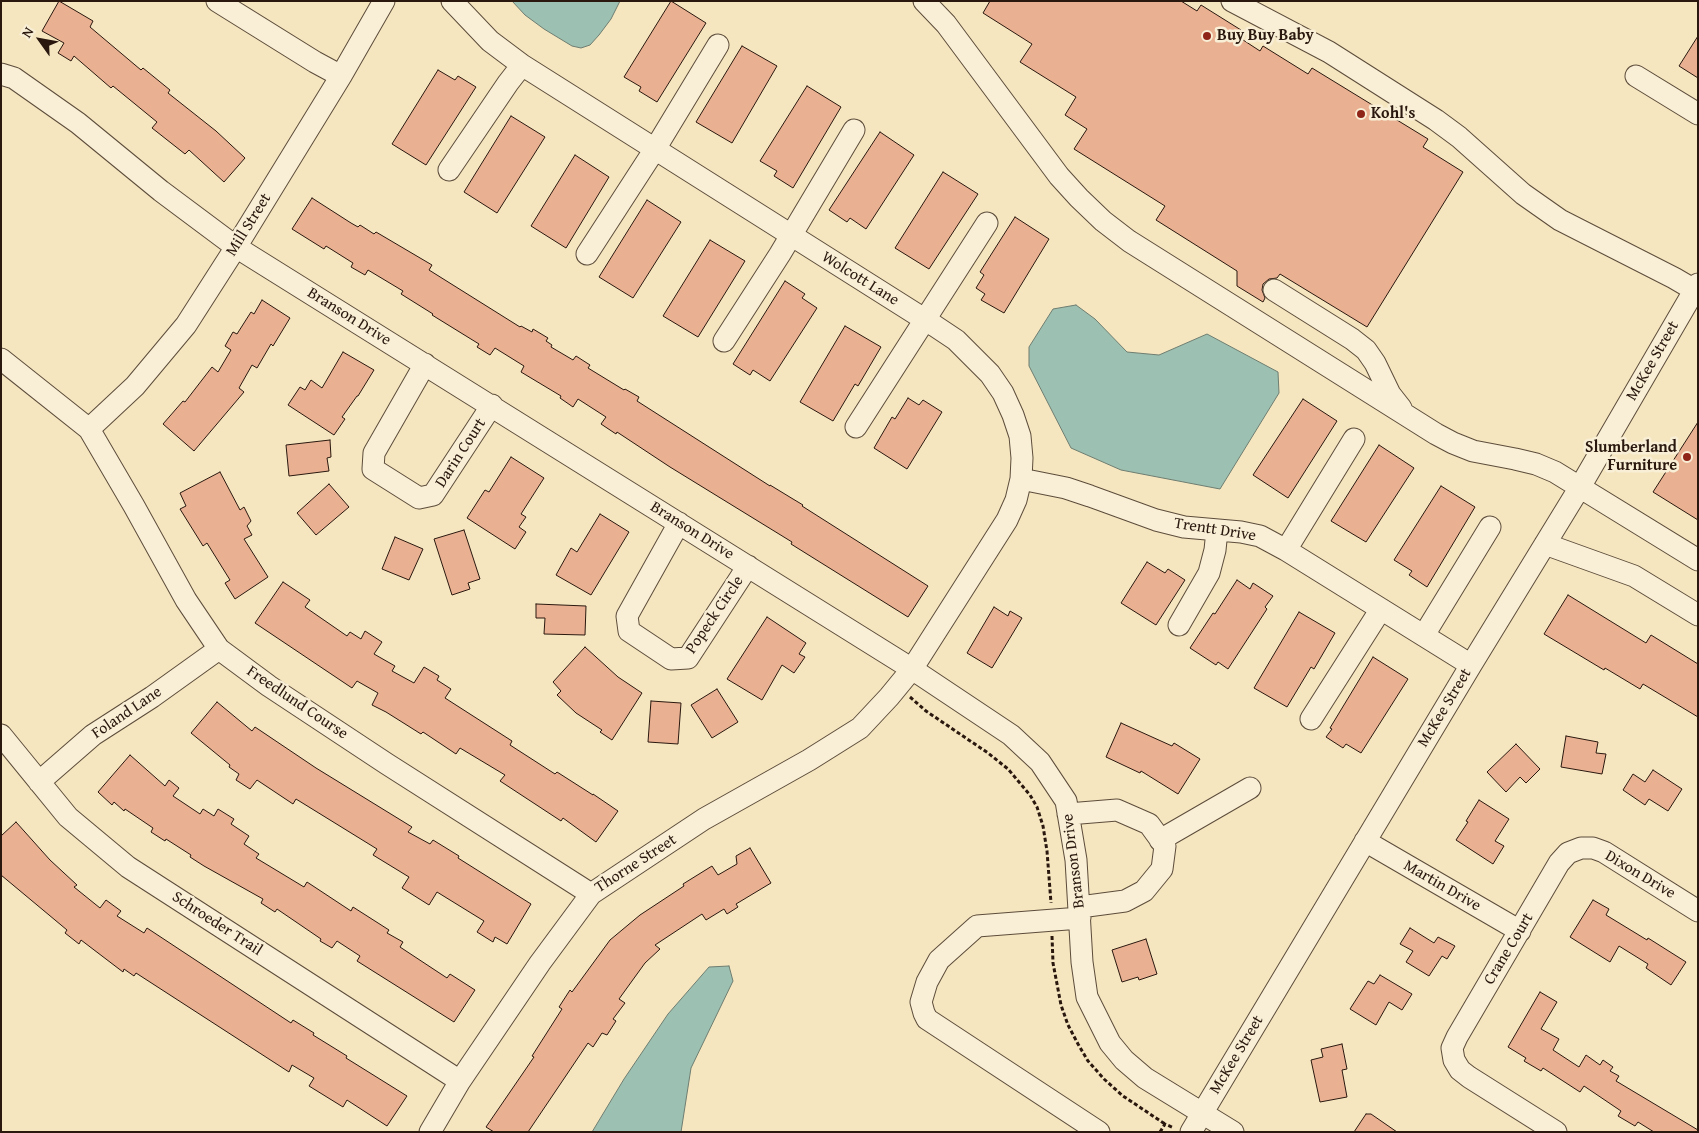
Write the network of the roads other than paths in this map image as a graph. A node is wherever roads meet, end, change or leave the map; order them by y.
1 (217, 1) edge
2 (384, 1) edge
3 (452, 1) edge
4 (924, 1) edge
5 (1232, 1) edge
6 (718, 45) dead end
7 (522, 65) junction
8 (1, 74) edge
9 (341, 76) junction
10 (1636, 76) dead end
11 (1698, 114) edge
12 (854, 130) dead end
13 (654, 149) junction
14 (449, 170) dead end
15 (987, 222) dead end
16 (790, 235) junction
17 (236, 247) junction
18 (587, 254) dead end
19 (1697, 288) edge
20 (1274, 290) dead end
21 (925, 319) junction
22 (724, 341) dead end
23 (1, 359) edge
24 (425, 364) junction
25 (492, 405) junction
26 (1414, 420) junction
27 (856, 427) dead end
28 (89, 429) junction
29 (1354, 439) dead end
30 (1021, 479) junction
31 (1580, 487) junction
32 (679, 523) junction
33 (1490, 527) dead end
34 (1217, 530) junction
35 (1545, 544) junction
36 (1286, 550) junction
37 (1698, 560) edge
38 (748, 566) junction
39 (1381, 608) junction
40 (1698, 615) edge
41 (1179, 625) dead end
42 (1424, 635) junction
43 (219, 649) junction
44 (1471, 665) junction
45 (912, 669) junction
46 (1311, 719) dead end
47 (1, 735) edge
48 (39, 782) junction
49 (1250, 788) dead end
50 (1068, 814) junction
51 (1160, 840) junction
52 (1365, 841) junction
53 (1580, 848) joint
54 (591, 894) junction
55 (1698, 910) edge
56 (1080, 913) junction
57 (1520, 931) junction
58 (460, 1081) junction
59 (1202, 1113) junction
60 (1185, 1131) edge
61 (430, 1132) edge
62 (1099, 1132) edge
63 (1233, 1132) edge
64 (1556, 1132) edge

1 - 9 street
2 - 9 street, Mill Street
3 - 7 street, Wolcott Lane
4 - 26 street
5 - 19 street
6 - 13 street
7 - 13 street, Wolcott Lane
7 - 14 street
8 - 17 street, Branson Drive
9 - 17 street, Mill Street
10 - 11 street
12 - 16 street
13 - 16 street, Wolcott Lane
13 - 18 street
15 - 21 street
16 - 21 street, Wolcott Lane
16 - 22 street
17 - 24 street, Branson Drive
17 - 28 street, Mill Street
19 - 31 street, McKee Street
20 - 26 street
21 - 27 street
21 - 30 street, Wolcott Lane
23 - 28 street
24 - 25 street, Branson Drive
24 - 25 street, Darin Court
25 - 32 street, Branson Drive
26 - 31 street
28 - 43 street, Freedlund Course
29 - 36 street
30 - 34 street, Trentt Drive
30 - 45 street, Wolcott Lane
31 - 35 street, McKee Street
31 - 37 street
32 - 38 street, Branson Drive
32 - 38 street, Popeck Circle
33 - 42 street
34 - 36 street, Trentt Drive
34 - 41 street
35 - 40 street
35 - 44 street, McKee Street
36 - 39 street, Trentt Drive
38 - 45 street, Branson Drive
39 - 42 street, Trentt Drive
39 - 46 street
42 - 44 street, Trentt Drive
43 - 48 street, Foland Lane
43 - 54 street, Freedlund Course
44 - 52 street, McKee Street
45 - 50 street, Branson Drive
45 - 54 street, Thorne Street
47 - 48 street, Schroeder Trail
48 - 58 street, Schroeder Trail
49 - 51 street
50 - 51 street
50 - 56 street, Branson Drive
51 - 56 street
52 - 57 street, Martin Drive
52 - 59 street, McKee Street
53 - 55 street, Dixon Drive
53 - 57 street, Crane Court
54 - 58 street, Thorne Street
56 - 59 street, Branson Drive
56 - 62 street
57 - 64 street, Crane Court
58 - 61 street, Thorne Street
59 - 60 street, McKee Street
59 - 63 street, Branson Drive

